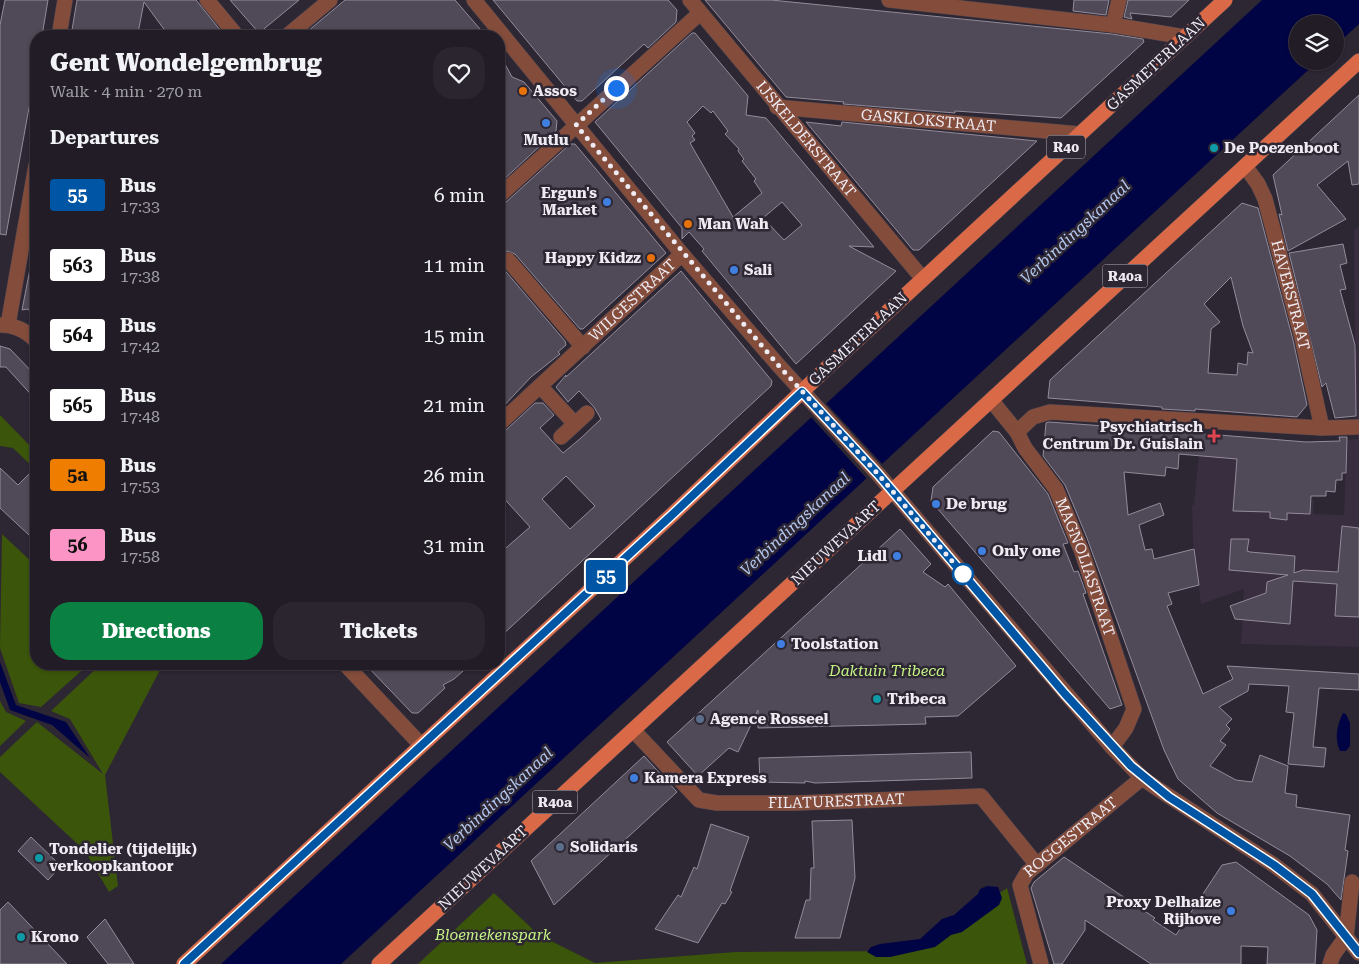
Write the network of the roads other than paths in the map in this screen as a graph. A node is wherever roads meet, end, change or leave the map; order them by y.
1 (65, 0) edge
2 (207, 0) edge
3 (330, 0) edge
4 (474, 0) edge
5 (690, 0) edge
6 (889, 0) edge
7 (1119, 0) edge
8 (1225, 0) edge
9 (700, 12) junction
10 (1113, 25) junction
11 (60, 30) edge
12 (232, 30) edge
13 (294, 30) edge
14 (498, 30) edge
15 (1185, 37) junction
16 (505, 38) edge
17 (1359, 61) edge
18 (777, 107) junction
19 (576, 125) junction
20 (1080, 134) junction
21 (1245, 166) junction
22 (505, 190) edge
23 (30, 195) edge
24 (682, 254) junction
25 (508, 260) dead end
26 (923, 279) junction
27 (4, 325) edge
28 (30, 335) edge
29 (583, 347) junction
30 (540, 386) junction
31 (802, 392) junction
32 (991, 400) junction
33 (587, 412) dead end
34 (505, 418) edge
35 (575, 424) junction
36 (1358, 426) edge
37 (1322, 428) junction
38 (1016, 432) junction
39 (561, 437) dead end
40 (892, 492) junction
41 (505, 667) edge
42 (351, 670) edge
43 (502, 670) edge
44 (633, 730) junction
45 (421, 745) junction
46 (1112, 747) junction
47 (1142, 778) junction
48 (1037, 865) junction
49 (1352, 882) dead end
50 (1346, 937) junction
51 (1359, 953) edge
52 (184, 964) edge
53 (379, 964) edge
54 (1041, 964) edge
55 (1330, 964) edge

1 - 11 street
2 - 12 street
3 - 13 street
4 - 14 street
5 - 9 street, IJSKELDERSTRAAT
6 - 10 street
7 - 10 street
8 - 15 main road, GASMETERLAAN / R40
9 - 18 street, IJSKELDERSTRAAT
9 - 19 street
10 - 15 street
15 - 20 main road, GASMETERLAAN / R40
16 - 19 street
17 - 21 main road, NIEUWEVAART / R40a
18 - 20 street, GASKLOKSTRAAT
18 - 26 street, IJSKELDERSTRAAT
19 - 22 street
19 - 24 street
20 - 26 main road, GASMETERLAAN / R40
21 - 32 main road, NIEUWEVAART / R40a
21 - 37 street, HAVERSTRAAT
23 - 27 street
24 - 29 street, WILGESTRAAT
24 - 31 street
25 - 29 street, WILGESTRAAT
26 - 31 main road, GASMETERLAAN / R40
27 - 28 street
29 - 30 street, WILGESTRAAT
30 - 34 street, WILGESTRAAT
30 - 35 street
31 - 40 street
31 - 41 main road, GASMETERLAAN / R40
32 - 38 street, MAGNOLIASTRAAT
32 - 40 main road, NIEUWEVAART / R40a
33 - 35 street
35 - 39 street
36 - 37 street
37 - 38 street
38 - 46 street, MAGNOLIASTRAAT
40 - 44 main road, NIEUWEVAART / R40a
40 - 46 street
42 - 45 street
43 - 45 main road, GASMETERLAAN / R40
44 - 48 street, FILATURESTRAAT
44 - 53 main road, NIEUWEVAART / R40a
45 - 52 main road, GASMETERLAAN / R40
46 - 47 street
47 - 48 street, ROGGESTRAAT
47 - 50 street
48 - 54 street, ROGGESTRAAT
49 - 50 street
50 - 51 street
50 - 55 street

